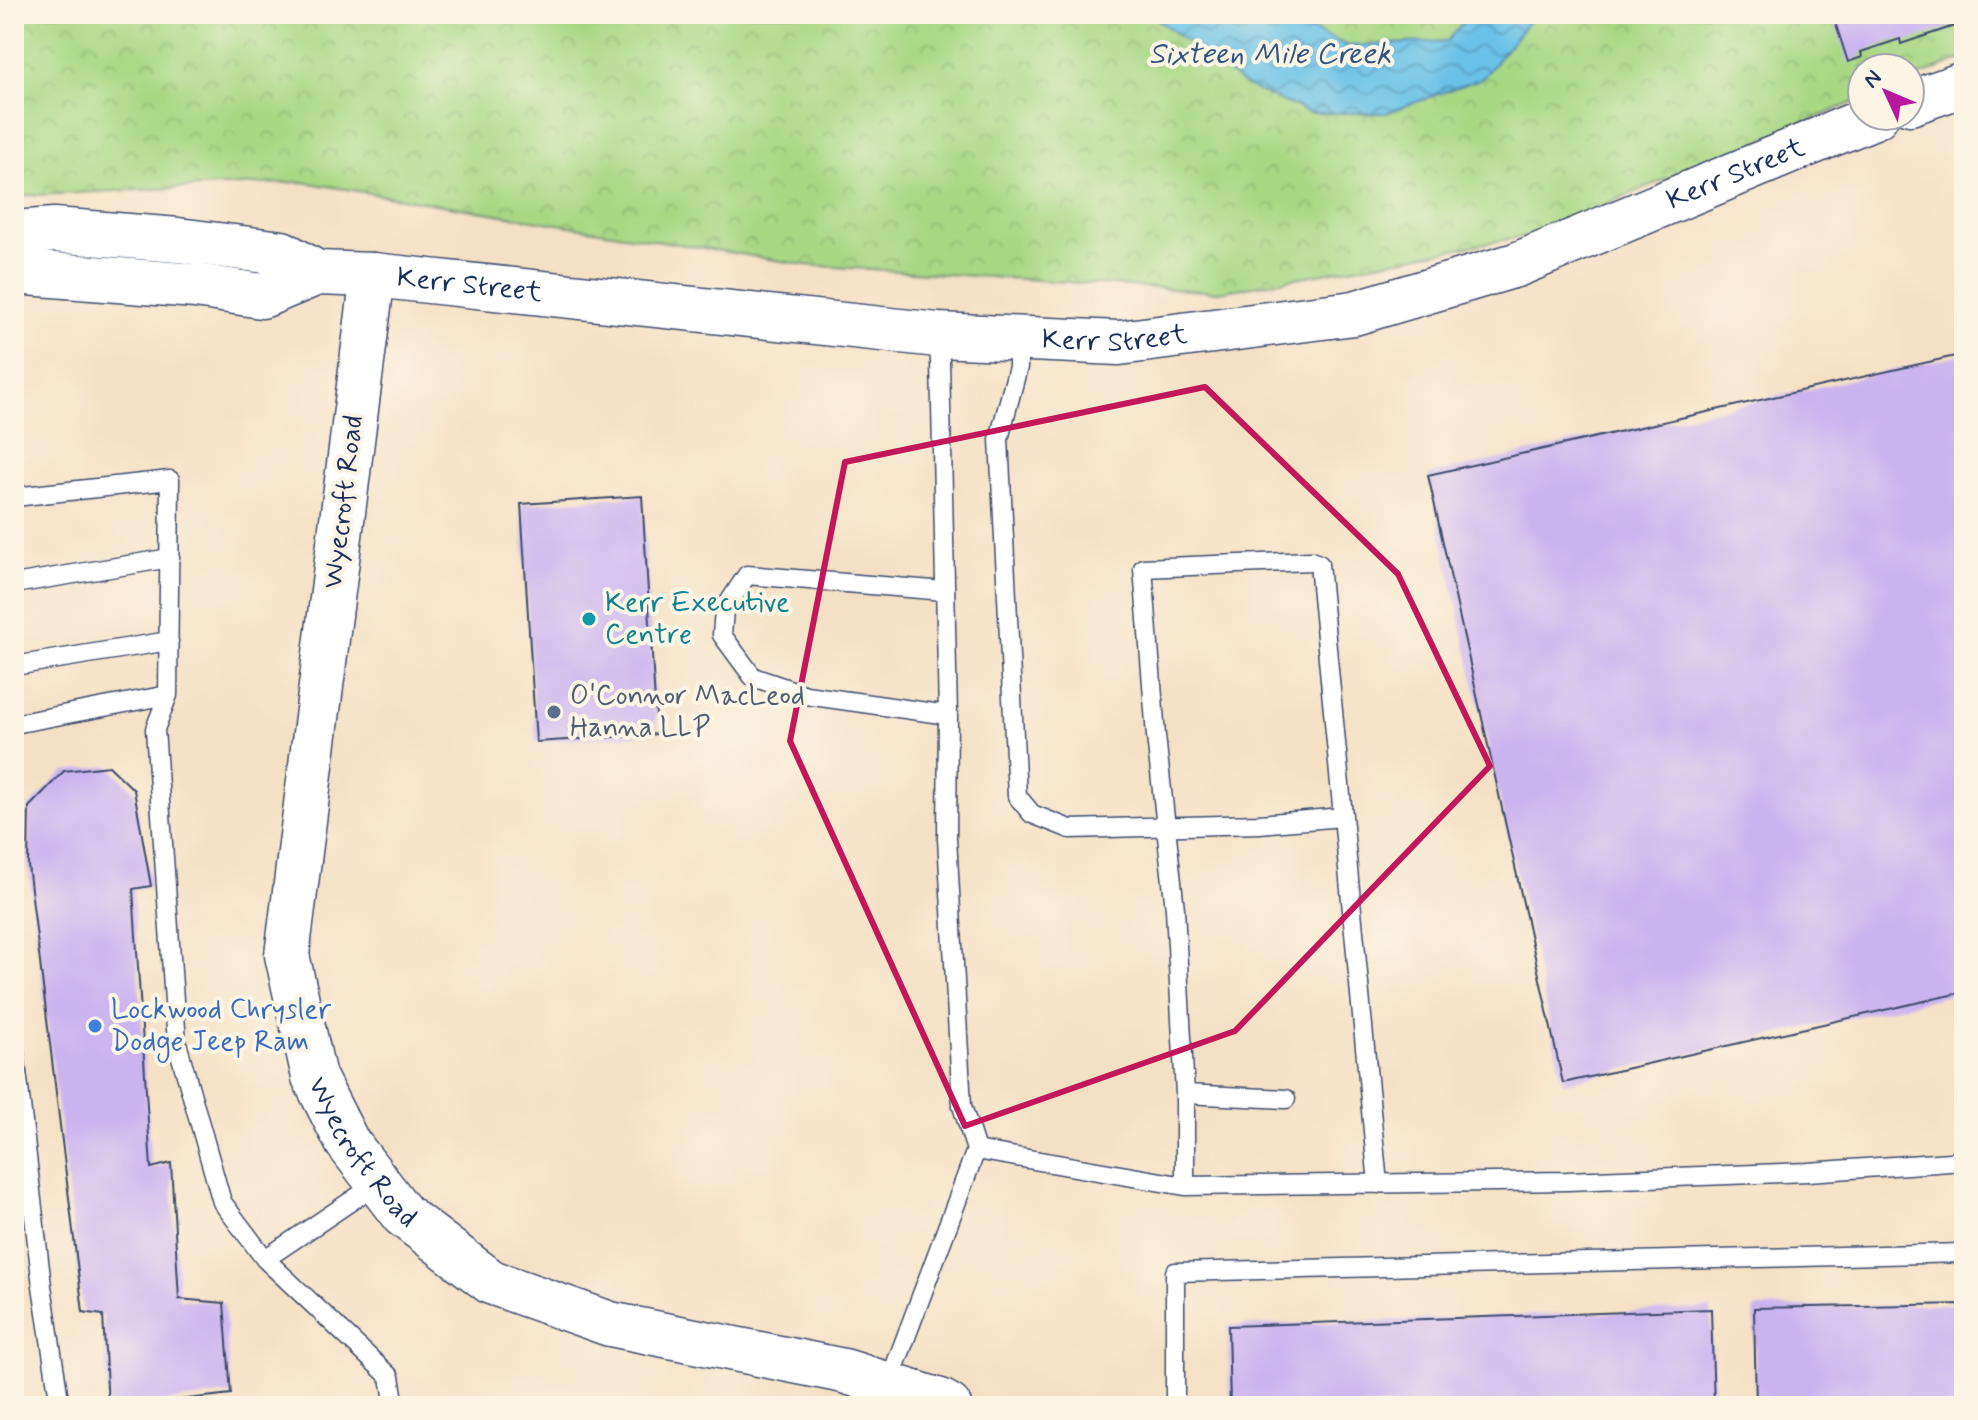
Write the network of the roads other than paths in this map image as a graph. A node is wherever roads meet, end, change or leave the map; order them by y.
1 (1964, 84) edge
2 (1926, 97) edge
3 (1846, 128) edge
4 (14, 233) edge
5 (14, 272) edge
6 (317, 273) junction
7 (373, 275) junction
8 (938, 335) junction
9 (1018, 339) junction
10 (14, 497) edge
11 (170, 558) junction
12 (14, 584) edge
13 (945, 591) junction
14 (169, 641) junction
15 (14, 666) edge
16 (168, 695) junction
17 (948, 715) junction
18 (14, 724) edge
19 (1343, 817) junction
20 (1166, 827) junction
21 (14, 1045) edge
22 (1185, 1094) junction
23 (1286, 1099) dead end
24 (976, 1150) junction
25 (1964, 1161) edge
26 (378, 1183) junction
27 (1378, 1184) junction
28 (1185, 1186) junction
29 (1964, 1253) edge
30 (265, 1259) junction
31 (888, 1385) junction
32 (1169, 1403) edge
33 (60, 1406) edge
34 (395, 1406) edge
35 (949, 1406) edge

1 - 2 main road
3 - 9 main road, Kerr Street
4 - 6 main road, Kerr Street
5 - 6 main road, Kerr Street
6 - 7 main road, Kerr Street
7 - 8 main road, Kerr Street
7 - 26 main road, Wyecroft Road
8 - 9 main road, Kerr Street
8 - 13 lane
9 - 20 lane
10 - 11 lane
11 - 12 lane
11 - 14 lane
13 - 17 lane
13 - 17 lane
14 - 15 lane
14 - 16 lane
16 - 18 lane
16 - 30 lane
17 - 24 lane
19 - 20 lane
19 - 20 lane
19 - 27 lane
20 - 22 lane
21 - 33 lane
22 - 23 lane
22 - 28 lane
24 - 28 lane
24 - 31 lane
25 - 27 lane
26 - 30 lane
26 - 31 main road, Wyecroft Road
27 - 28 lane
29 - 32 lane
30 - 34 lane
31 - 35 main road, Wyecroft Road

